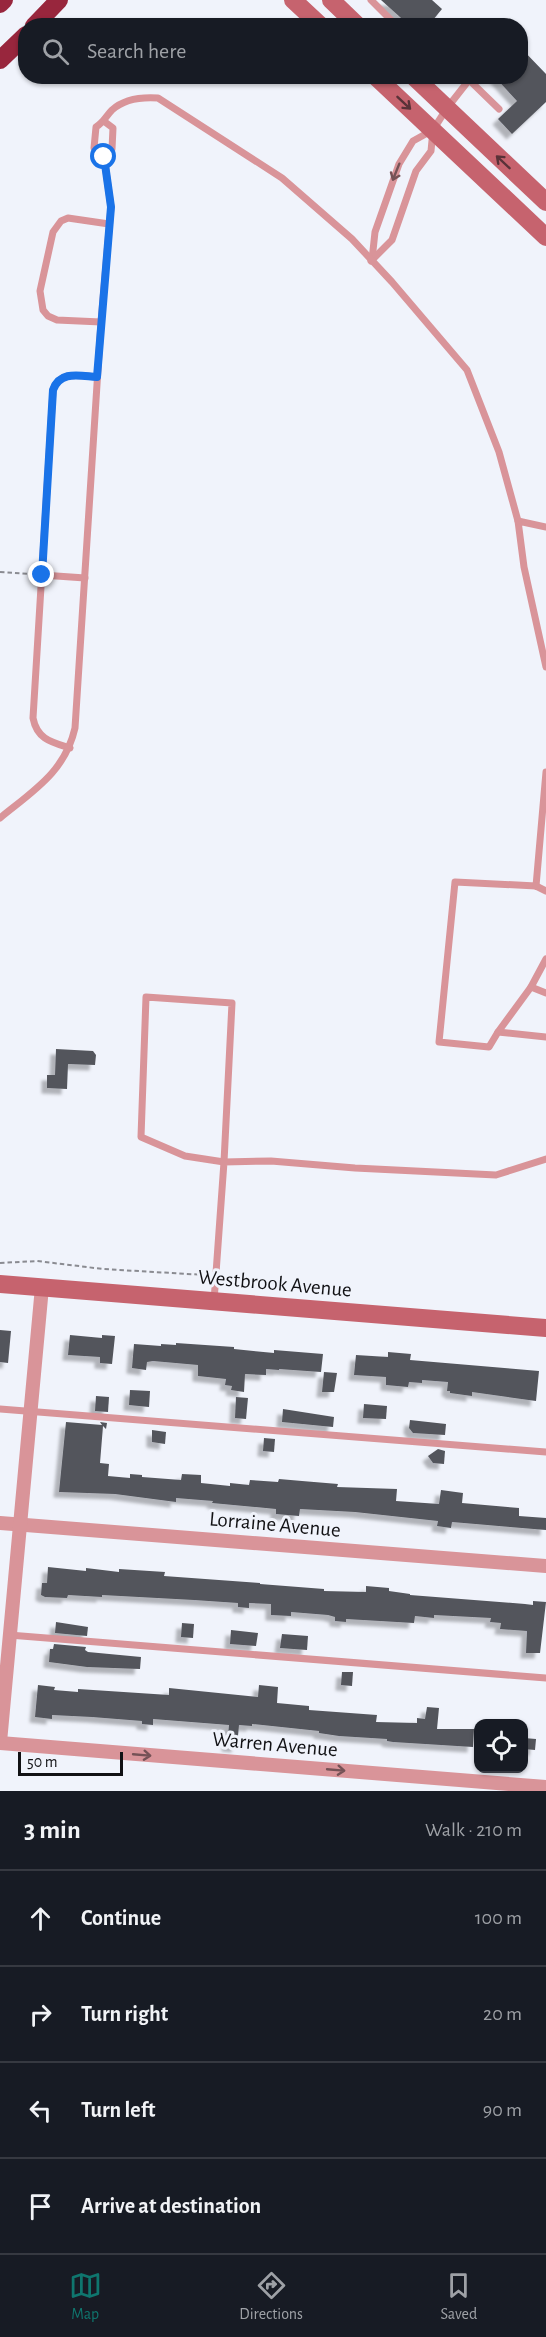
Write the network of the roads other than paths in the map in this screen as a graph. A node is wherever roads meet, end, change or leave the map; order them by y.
1 (4, 0) edge
2 (59, 0) edge
3 (293, 0) edge
4 (331, 0) edge
5 (371, 0) edge
6 (0, 4) edge
7 (42, 18) edge
8 (312, 18) edge
9 (350, 18) edge
10 (389, 18) edge
11 (18, 43) edge
12 (0, 60) edge
13 (384, 84) edge
14 (421, 84) edge
15 (463, 84) edge
16 (473, 84) edge
17 (447, 108) junction
18 (499, 109) dead end
19 (105, 122) junction
20 (433, 130) junction
21 (104, 157) junction
22 (546, 202) edge
23 (109, 224) junction
24 (546, 237) edge
25 (371, 261) junction
26 (101, 322) junction
27 (97, 377) junction
28 (518, 521) junction
29 (546, 527) edge
30 (42, 575) junction
31 (85, 578) junction
32 (546, 667) edge
33 (70, 747) junction
34 (546, 771) edge
35 (0, 818) edge
36 (536, 886) junction
37 (546, 891) edge
38 (546, 959) edge
39 (531, 987) junction
40 (546, 993) edge
41 (498, 1032) junction
42 (546, 1037) edge
43 (546, 1159) edge
44 (224, 1162) junction
45 (0, 1284) edge
46 (42, 1287) junction
47 (214, 1301) junction
48 (546, 1328) edge
49 (0, 1409) edge
50 (29, 1411) junction
51 (546, 1452) edge
52 (0, 1523) edge
53 (19, 1524) junction
54 (546, 1566) edge
55 (6, 1634) edge
56 (546, 1678) edge
57 (0, 1736) edge
58 (0, 1743) edge
59 (546, 1786) edge

1 - 6 highway
2 - 7 highway
3 - 8 street
4 - 9 street
5 - 10 lane
11 - 12 highway
13 -> 20 street
14 - 17 street
15 - 17 lane
16 - 18 lane
17 - 20 lane
22 -> 17 street
19 - 21 lane
19 - 21 lane
19 - 25 lane
20 - 24 street
20 - 25 lane
20 -> 25 lane
21 - 23 lane
23 - 26 lane
23 - 26 lane
25 - 28 lane
26 - 27 lane
27 - 30 lane
27 - 31 lane
28 - 29 lane
28 - 32 lane
30 - 31 lane
30 - 33 lane
31 - 33 lane
33 - 35 lane
34 - 36 lane
36 - 37 lane
36 - 41 lane
38 - 39 lane
39 - 40 lane
39 - 41 lane
41 - 42 lane
43 - 44 lane
44 - 44 lane
44 - 47 lane
45 - 46 street, Westbrook Avenue
46 - 47 street, Westbrook Avenue
46 - 50 street
47 - 48 street, Westbrook Avenue
49 - 50 lane
50 - 51 lane
50 - 53 street
52 - 53 street, Lorraine Avenue
53 - 54 street, Lorraine Avenue
53 - 55 street
55 - 56 lane
55 - 57 street
57 - 58 street
58 -> 59 street, Warren Avenue

